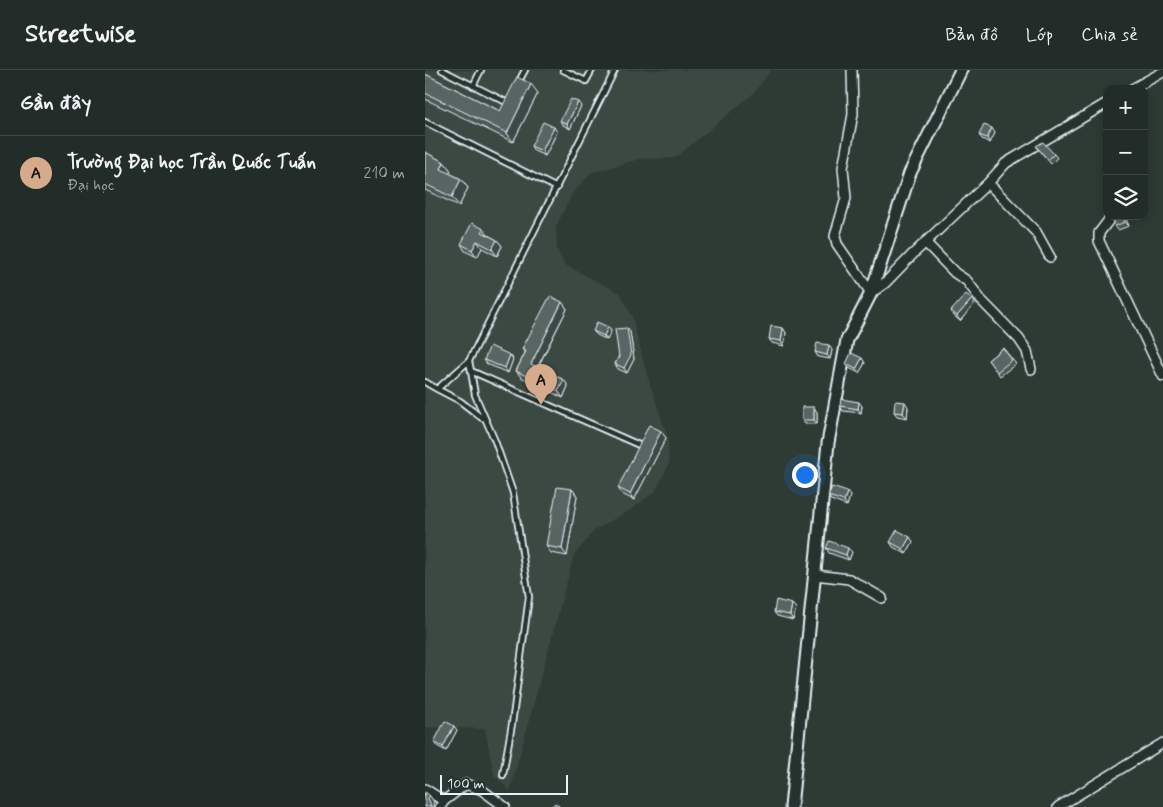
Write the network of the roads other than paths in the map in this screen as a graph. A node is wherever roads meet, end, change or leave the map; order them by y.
1 (442, 70) edge
2 (481, 70) edge
3 (525, 70) edge
4 (563, 70) edge
5 (592, 70) edge
6 (607, 70) edge
7 (852, 70) edge
8 (961, 70) edge
9 (614, 72) edge
10 (1163, 72) edge
11 (1140, 85) edge
12 (473, 86) junction
13 (517, 87) edge
14 (512, 95) edge
15 (1103, 105) edge
16 (425, 122) edge
17 (988, 183) junction
18 (557, 188) junction
19 (1109, 220) edge
20 (925, 242) junction
21 (1050, 257) dead end
22 (871, 292) junction
23 (469, 361) junction
24 (1031, 369) dead end
25 (471, 371) junction
26 (1163, 376) edge
27 (425, 382) edge
28 (437, 389) junction
29 (484, 420) junction
30 (639, 445) edge
31 (815, 575) junction
32 (882, 598) dead end
33 (1163, 743) edge
34 (503, 775) dead end
35 (425, 789) edge
36 (442, 804) edge
37 (505, 807) edge
38 (791, 807) edge
39 (1058, 807) edge

1 - 12 lane
2 - 12 lane
3 - 13 lane
4 - 5 lane
6 - 9 lane
7 - 22 street
8 - 22 street
9 - 18 lane
10 - 11 street
12 - 14 lane
15 - 17 street
16 - 18 lane
17 - 20 street
17 - 21 street
18 - 23 lane
19 - 26 street
20 - 22 street
20 - 24 street
22 - 31 street
23 - 25 lane
23 - 28 lane
25 - 29 lane
25 - 30 lane
27 - 28 lane
28 - 29 lane
29 - 34 lane
31 - 32 street
31 - 38 street
33 - 39 street
35 - 36 street
36 - 37 street

